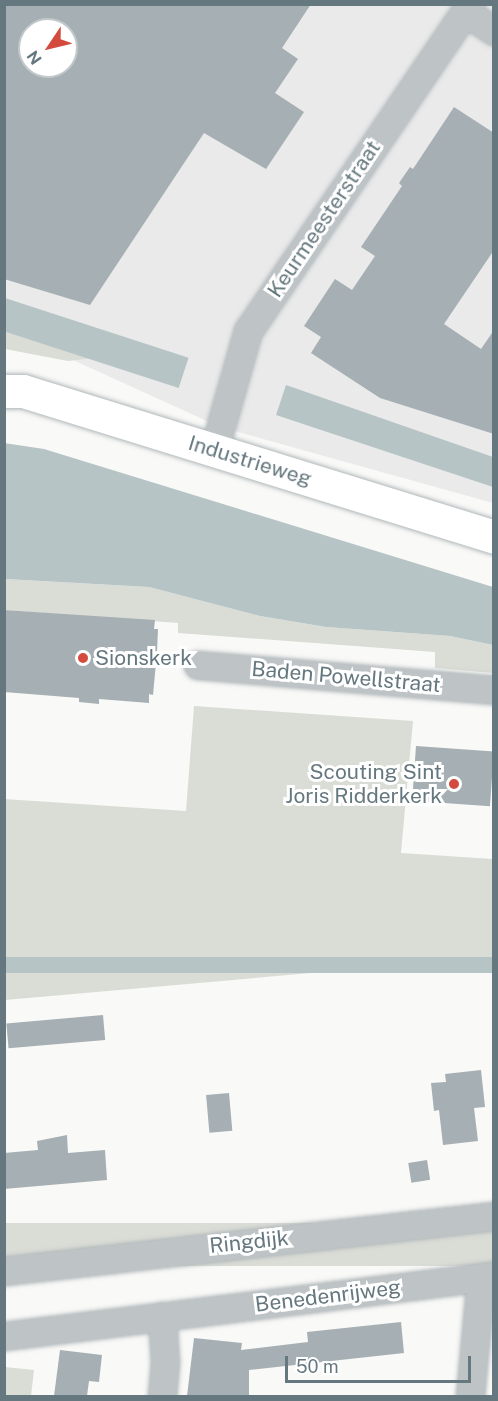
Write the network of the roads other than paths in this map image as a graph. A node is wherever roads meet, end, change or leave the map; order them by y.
1 (468, 8) edge
2 (494, 31) edge
3 (4, 391) edge
4 (214, 450) junction
5 (494, 537) edge
6 (198, 665) dead end
7 (494, 690) edge
8 (494, 1216) edge
9 (4, 1271) edge
10 (487, 1277) edge
11 (162, 1316) junction
12 (4, 1336) edge
13 (162, 1396) edge
14 (470, 1396) edge

1 - 2 street
1 - 4 street, Keurmeesterstraat
3 - 4 street, Industrieweg
4 - 5 street, Industrieweg
6 - 7 street, Baden Powellstraat
8 - 9 street, Ringdijk
10 - 11 street, Benedenrijweg
10 - 14 street
11 - 12 street, Benedenrijweg
11 - 13 street

